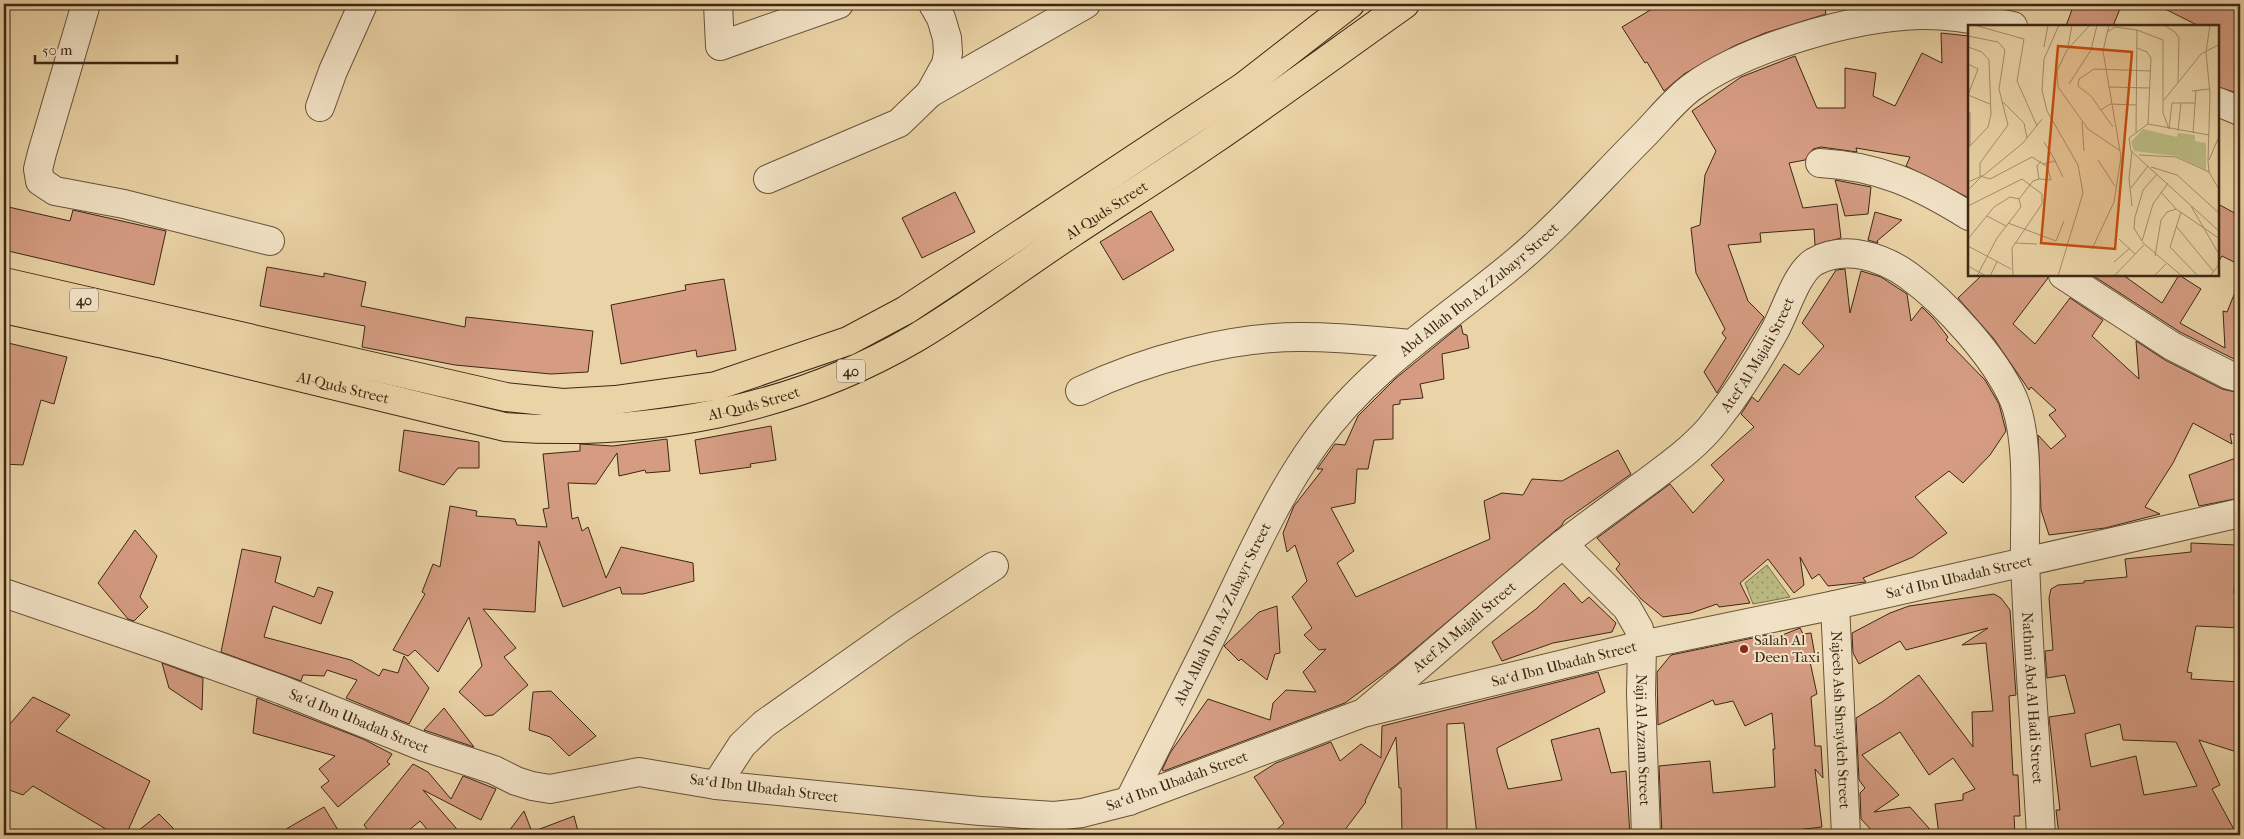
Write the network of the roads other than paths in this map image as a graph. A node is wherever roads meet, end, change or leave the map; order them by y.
1 (86, 4) edge
2 (363, 4) edge
3 (718, 4) edge
4 (839, 4) edge
5 (934, 4) edge
6 (1086, 4) edge
7 (1350, 4) edge
8 (1405, 4) edge
9 (2008, 25) edge
10 (930, 93) junction
11 (2219, 102) edge
12 (320, 106) dead end
13 (2240, 112) edge
14 (1820, 164) dead end
15 (768, 179) dead end
16 (1968, 215) edge
17 (270, 241) dead end
18 (2064, 276) edge
19 (4, 282) edge
20 (4, 309) edge
21 (1411, 344) junction
22 (2240, 378) edge
23 (1080, 391) dead end
24 (2240, 514) edge
25 (1564, 544) junction
26 (2025, 562) junction
27 (994, 566) dead end
28 (4, 594) edge
29 (1834, 605) junction
30 (1642, 645) junction
31 (1363, 713) junction
32 (716, 784) junction
33 (1129, 801) junction
34 (1056, 826) edge
35 (1646, 835) edge
36 (1846, 835) edge
37 (2041, 835) edge

1 - 17 street
2 - 12 street
3 - 4 street
5 - 10 street
6 - 10 street
7 - 19 highway, Al-Quds Street / 40
8 - 20 highway, Al-Quds Street / 40
9 - 21 street, Abd Allah Ibn Az Zubayr Street
10 - 15 street
11 - 13 street
14 - 16 street
18 - 22 street
21 - 23 street
21 - 33 street, Abd Allah Ibn Az Zubayr Street
24 - 26 street, Saʻd Ibn Ubadah Street
25 - 26 street, Atef Al Majali Street
25 - 30 street, Naji Al Azzam Street
25 - 31 street, Atef Al Majali Street
26 - 29 street, Saʻd Ibn Ubadah Street
26 - 37 street, Nathmi Abd Al Hadi Street
27 - 32 street
28 - 32 street, Saʻd Ibn Ubadah Street
29 - 30 street, Saʻd Ibn Ubadah Street
29 - 36 street, Najeeb Ash Shraydeh Street
30 - 31 street, Saʻd Ibn Ubadah Street
30 - 35 street, Naji Al Azzam Street
31 - 33 street, Saʻd Ibn Ubadah Street
32 - 34 street, Saʻd Ibn Ubadah Street
33 - 34 street, Saʻd Ibn Ubadah Street

